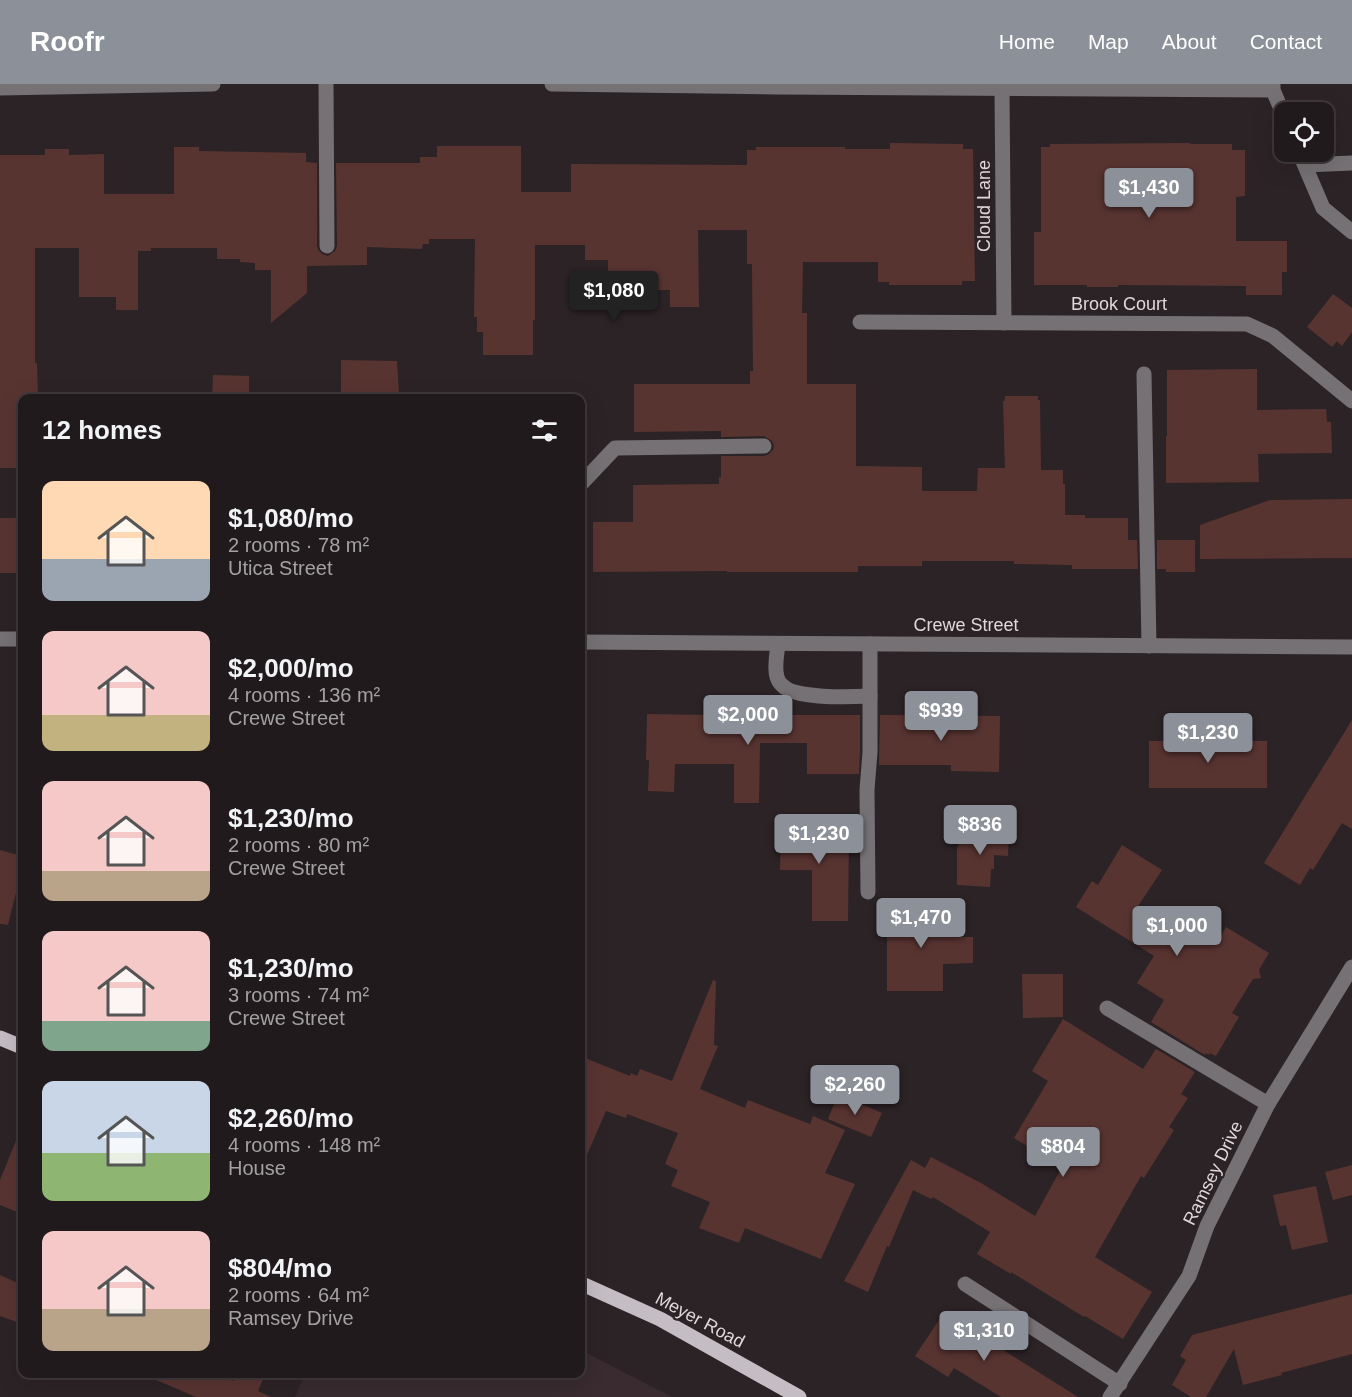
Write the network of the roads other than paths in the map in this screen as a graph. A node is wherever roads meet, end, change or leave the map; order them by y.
1 (213, 84) edge
2 (326, 84) edge
3 (552, 84) edge
4 (778, 86) edge
5 (1273, 87) edge
6 (0, 88) edge
7 (1002, 89) junction
8 (1279, 102) edge
9 (1334, 161) edge
10 (1304, 162) edge
11 (1352, 163) edge
12 (1352, 232) edge
13 (327, 246) dead end
14 (860, 322) dead end
15 (1004, 323) junction
16 (1144, 374) dead end
17 (1352, 401) edge
18 (764, 446) dead end
19 (585, 480) edge
20 (0, 639) edge
21 (18, 639) edge
22 (585, 642) edge
23 (778, 644) junction
24 (870, 644) junction
25 (1149, 646) junction
26 (1352, 647) edge
27 (870, 696) junction
28 (868, 892) dead end
29 (1352, 967) edge
30 (1107, 1008) dead end
31 (0, 1038) edge
32 (18, 1045) edge
33 (1268, 1104) junction
34 (965, 1284) dead end
35 (585, 1285) edge
36 (1120, 1384) junction
37 (799, 1397) edge
38 (1110, 1397) edge

1 - 6 street
2 - 13 street
3 - 4 street
4 - 7 street
5 - 7 street
5 - 8 street
7 - 15 street, Cloud Lane
9 - 11 street
10 - 12 street
14 - 15 street, Brook Court
15 - 17 street, Brook Court
16 - 25 street
18 - 19 street
20 - 21 street
22 - 23 street, Crewe Street
23 - 24 street, Crewe Street
23 - 27 street
24 - 25 street, Crewe Street
24 - 27 street
25 - 26 street, Crewe Street
27 - 28 street
29 - 33 street, Ramsey Drive
30 - 33 street
31 - 32 main road
33 - 36 street, Ramsey Drive
34 - 36 street
35 - 37 main road, Meyer Road
36 - 38 street, Ramsey Drive

